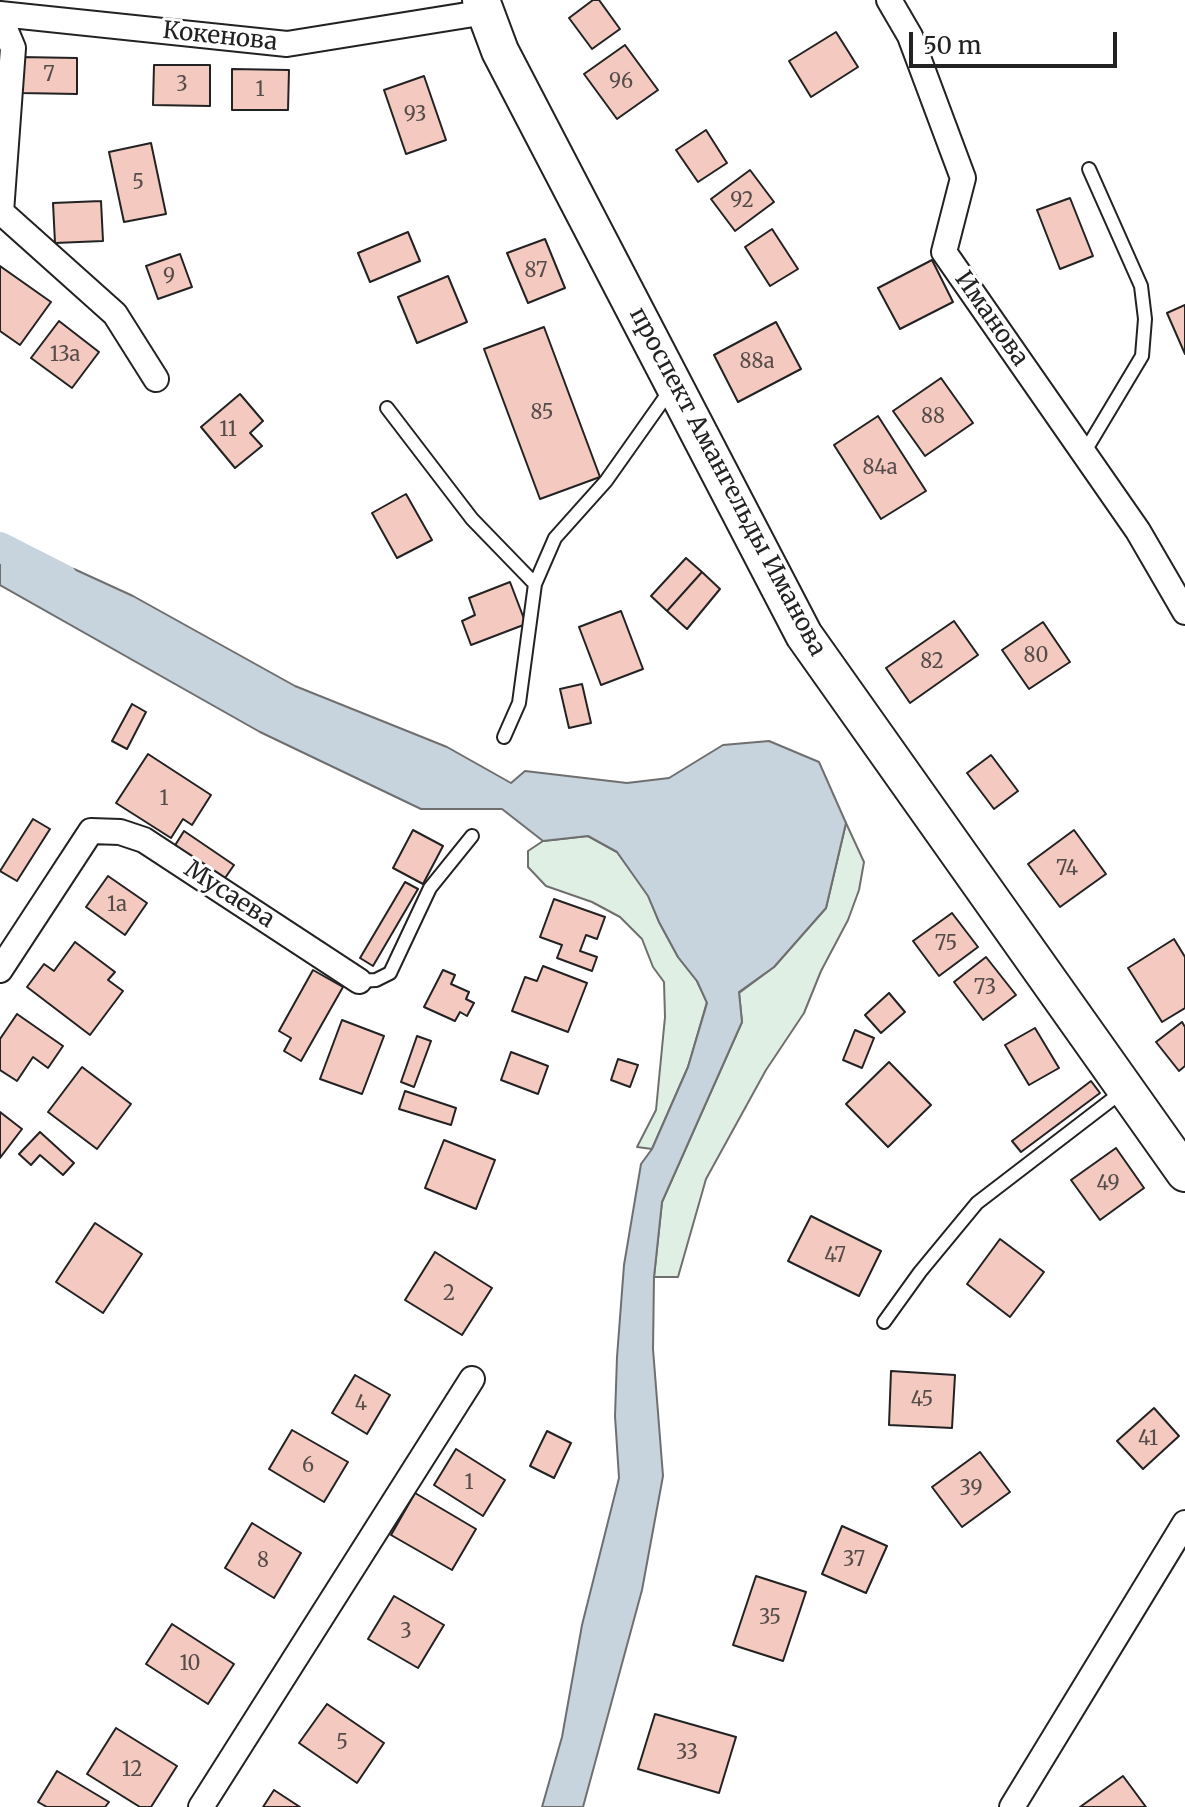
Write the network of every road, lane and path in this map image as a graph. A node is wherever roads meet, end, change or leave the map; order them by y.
1 (889, 0) edge
2 (483, 6) edge
3 (0, 15) edge
4 (1089, 169) dead end
5 (156, 379) dead end
6 (674, 385) junction
7 (387, 408) dead end
8 (1084, 453) junction
9 (535, 584) junction
10 (1185, 612) edge
11 (504, 737) dead end
12 (472, 836) dead end
13 (0, 970) edge
14 (359, 981) joint
15 (1125, 1089) junction
16 (1185, 1173) edge
17 (884, 1322) dead end
18 (472, 1379) dead end
19 (1185, 1523) edge
20 (201, 1807) edge
21 (1012, 1807) edge

1 - 8 street, Иманова
2 - 3 street, Кокенова
2 - 6 main road, проспект Амангельды Иманова
3 - 5 street, Кокенова
4 - 8 lane
6 - 9 lane
6 - 15 main road, проспект Амангельды Иманова
7 - 9 lane
8 - 10 street, Иманова
9 - 11 lane
12 - 14 lane
13 - 14 street, Мусаева
15 - 16 main road, проспект Амангельды Иманова
15 - 17 lane
18 - 20 street
19 - 21 street

